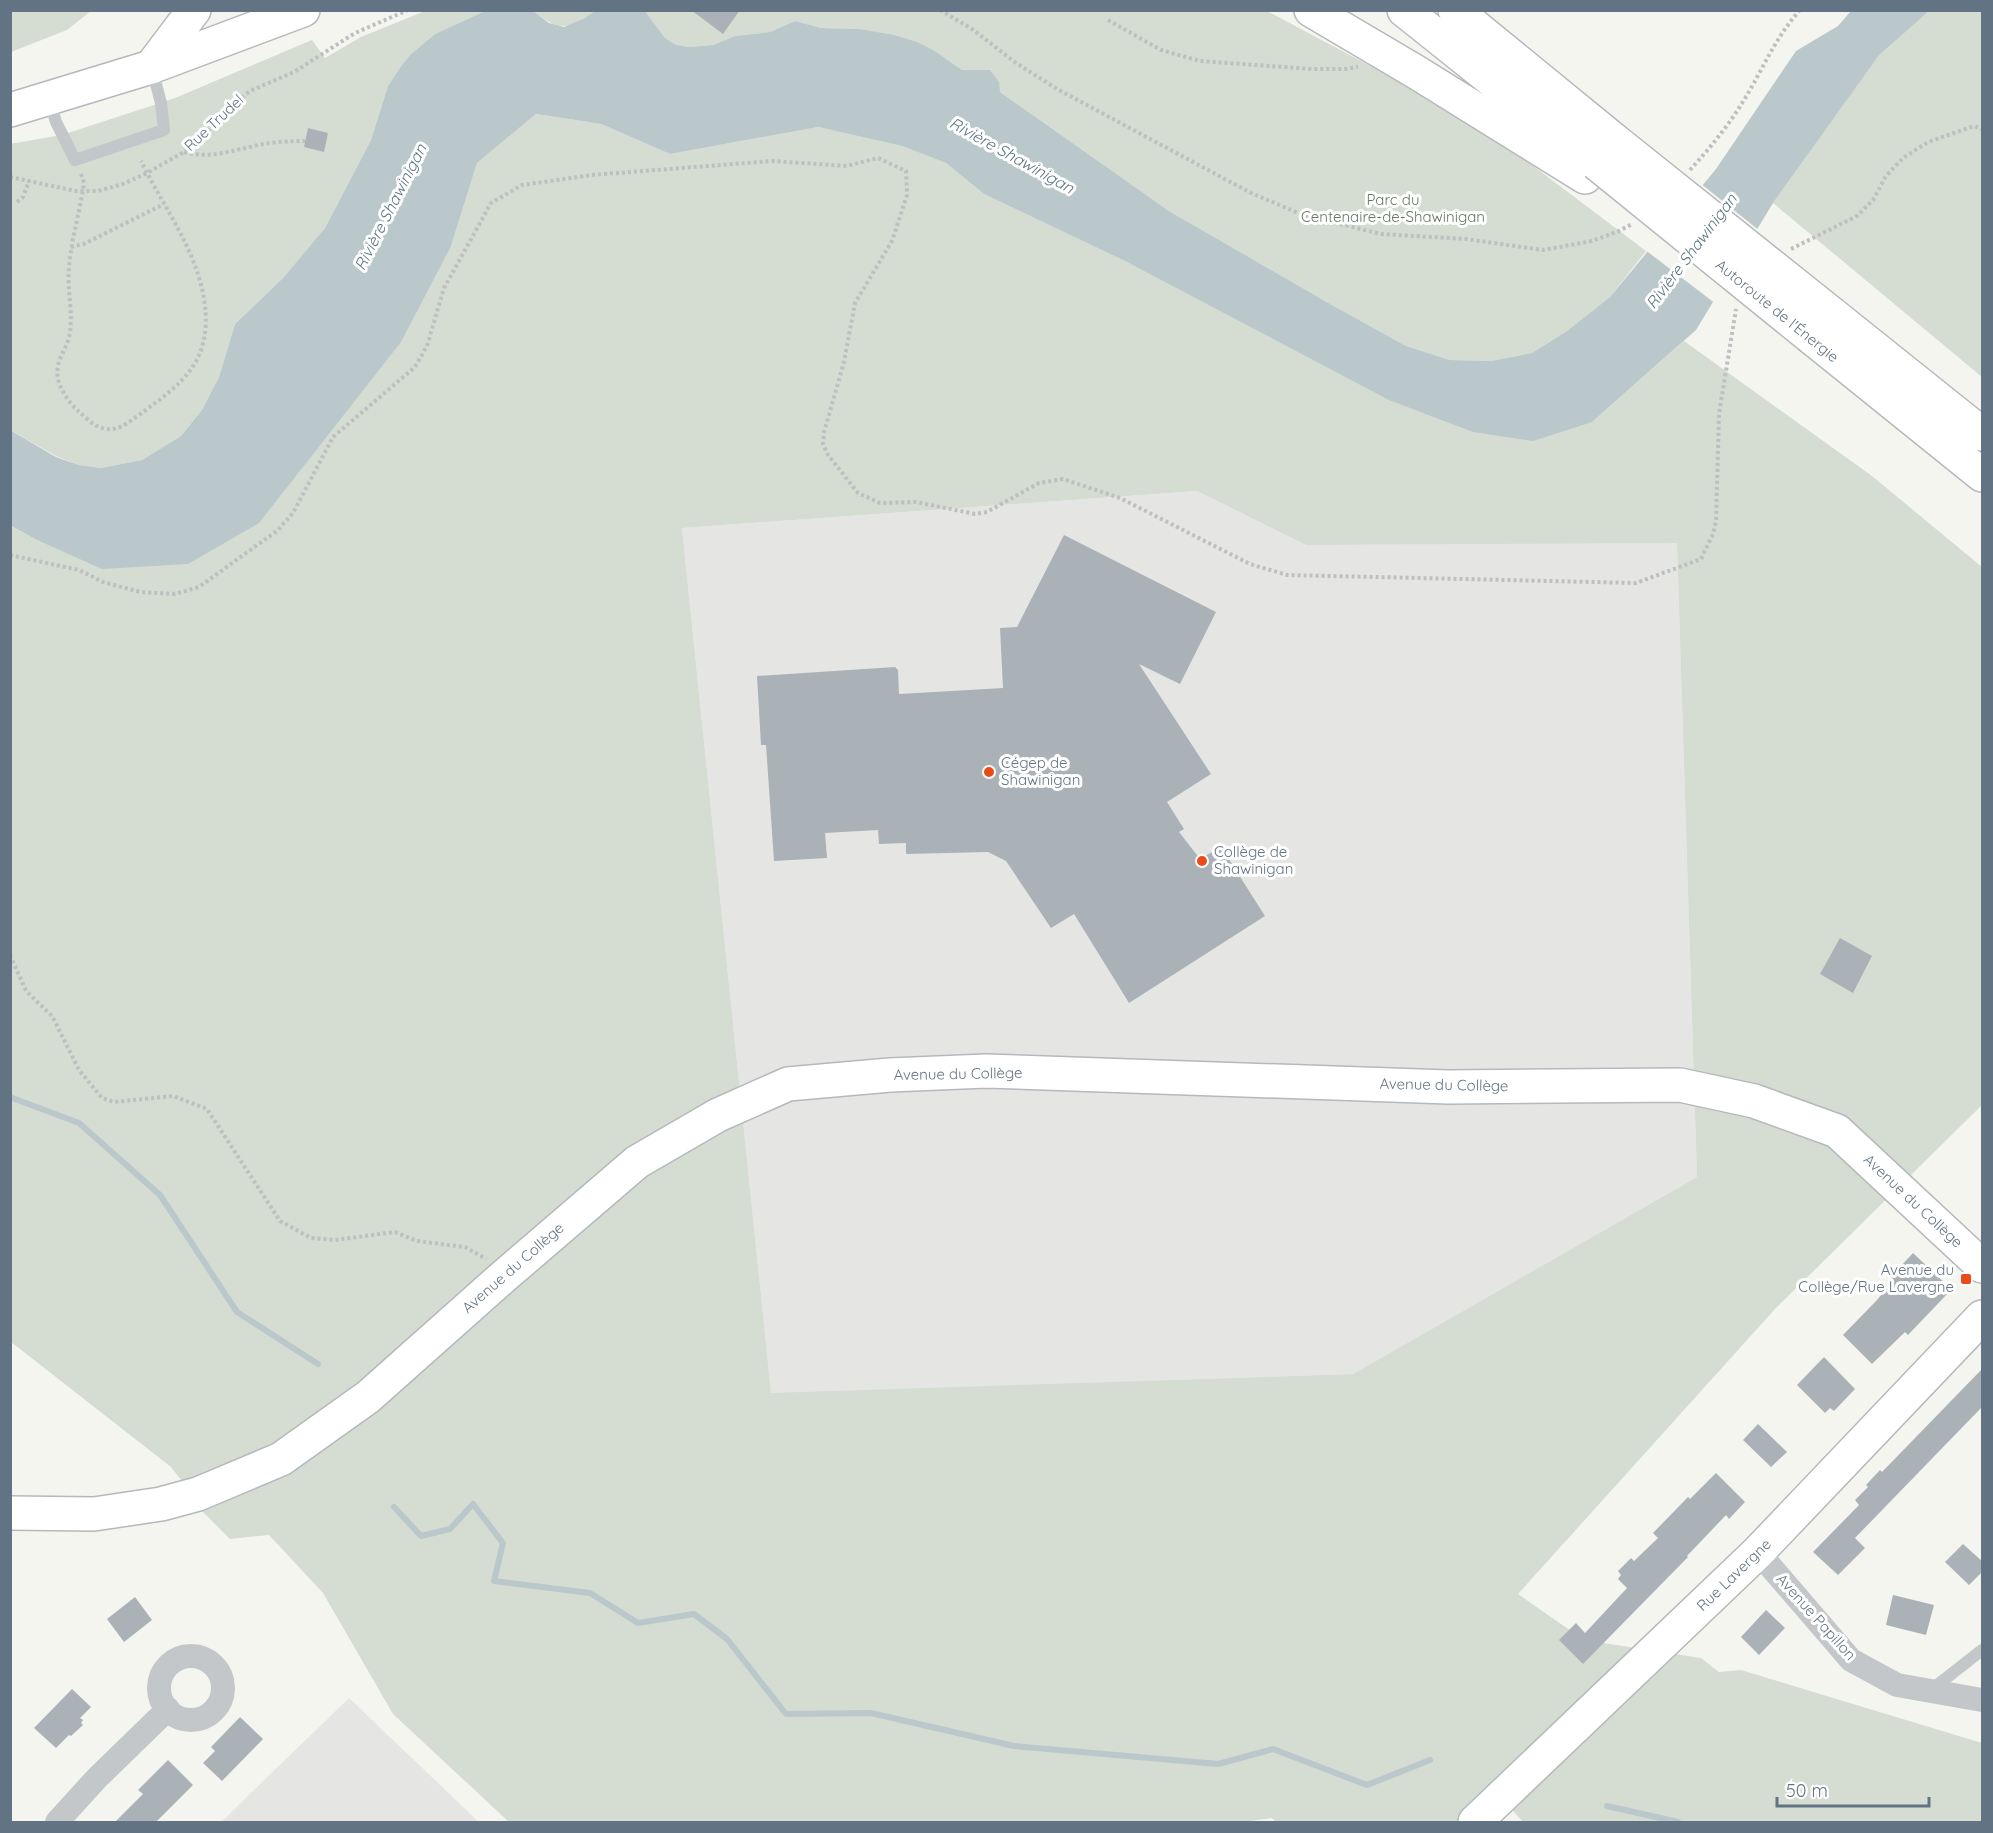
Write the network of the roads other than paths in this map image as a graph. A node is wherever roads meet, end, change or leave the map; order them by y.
1 (194, 10) edge
2 (303, 10) edge
3 (1311, 10) edge
4 (1404, 10) edge
5 (1455, 10) edge
6 (152, 68) junction
7 (49, 99) junction
8 (10, 110) edge
9 (1598, 160) junction
10 (1822, 326) junction
11 (1983, 434) edge
12 (1983, 475) edge
13 (1983, 1266) edge
14 (1983, 1317) edge
15 (10, 1514) edge
16 (1758, 1552) junction
17 (1983, 1650) edge
18 (1930, 1691) junction
19 (1983, 1700) edge
20 (168, 1709) dead end
21 (57, 1822) edge
22 (1475, 1822) edge

1 - 6 main road
2 - 6 main road
3 - 9 main road
4 - 9 main road, Autoroute de l'Énergie
5 - 9 main road, Autoroute de l'Énergie
6 - 7 main road
6 - 7 lane
7 - 8 main road
9 - 10 main road, Autoroute de l'Énergie, bridge
9 - 10 main road, Autoroute de l'Énergie, bridge
10 - 11 main road, Autoroute de l'Énergie
10 - 12 main road, Autoroute de l'Énergie
13 - 15 main road, Avenue du Collège
14 - 16 main road, Rue Lavergne
16 - 18 street, Avenue Papillon
16 - 22 main road, Rue Lavergne
17 - 18 lane
18 - 19 street, Avenue Papillon
20 - 21 street

